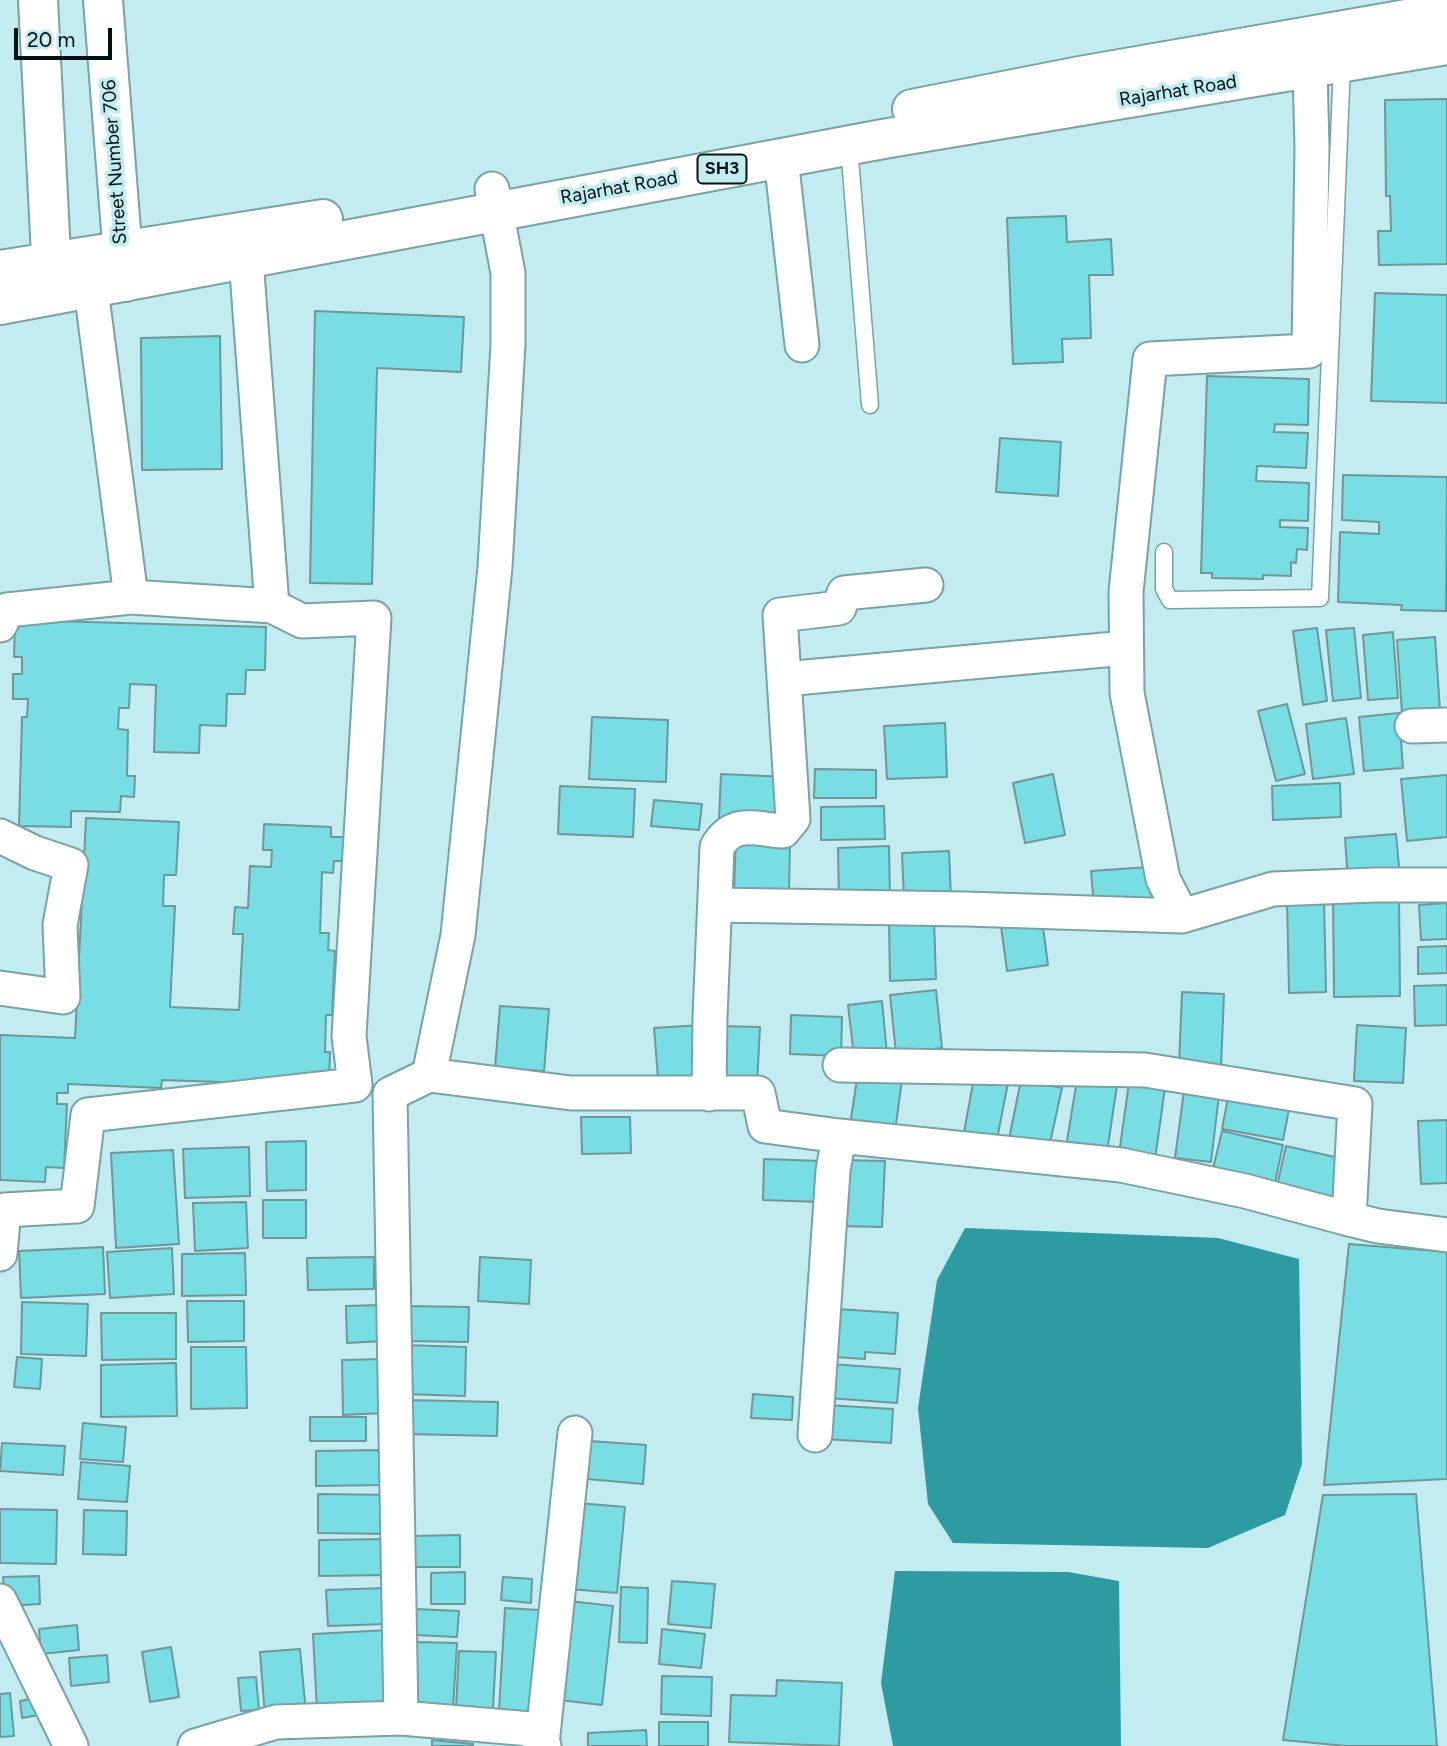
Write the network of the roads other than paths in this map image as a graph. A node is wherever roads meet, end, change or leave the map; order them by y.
1 (38, 0) edge
2 (103, 0) edge
3 (1447, 12) edge
4 (1447, 46) edge
5 (1326, 67) junction
6 (849, 146) junction
7 (781, 158) junction
8 (494, 199) junction
9 (246, 259) junction
10 (0, 270) edge
11 (113, 274) junction
12 (52, 279) junction
13 (0, 305) edge
14 (802, 345) dead end
15 (870, 405) dead end
16 (1164, 552) dead end
17 (926, 585) dead end
18 (131, 597) junction
19 (272, 607) junction
20 (0, 625) edge
21 (1126, 648) junction
22 (784, 679) junction
23 (1447, 724) edge
24 (1412, 726) dead end
25 (0, 836) edge
26 (1447, 885) edge
27 (716, 905) junction
28 (1182, 916) junction
29 (0, 988) edge
30 (840, 1065) dead end
31 (429, 1075) junction
32 (355, 1085) junction
33 (390, 1094) junction
34 (709, 1094) junction
35 (839, 1136) junction
36 (1349, 1219) junction
37 (1447, 1235) edge
38 (0, 1254) edge
39 (575, 1433) dead end
40 (815, 1435) dead end
41 (0, 1601) edge
42 (401, 1718) junction
43 (543, 1745) edge
44 (71, 1746) edge
45 (195, 1746) edge

1 - 12 main road
2 - 11 main road, Street Number 706
3 - 8 main road, Rajarhat Road / SH3
4 - 5 main road, Rajarhat Road / SH3
5 - 6 main road, Rajarhat Road / SH3
5 - 16 lane
5 - 21 street
6 - 7 main road, Rajarhat Road / SH3
6 - 15 lane
7 - 8 main road, Rajarhat Road / SH3
7 - 14 street
8 - 9 main road, Rajarhat Road / SH3
8 - 11 main road, Rajarhat Road / SH3
8 - 31 street
9 - 11 main road, Rajarhat Road / SH3
9 - 19 street
10 - 12 main road, Rajarhat Road / SH3
11 - 12 main road, Rajarhat Road / SH3
11 - 12 main road, Rajarhat Road / SH3
11 - 18 street
12 - 13 main road, Rajarhat Road / SH3
17 - 22 street
18 - 19 street
18 - 20 street
19 - 32 street
21 - 22 street
21 - 28 street
22 - 27 street
23 - 24 street
25 - 29 street
26 - 28 street
27 - 28 street
27 - 34 street
30 - 36 street
31 - 33 street
31 - 34 street
32 - 33 street
32 - 38 street
33 - 42 street
34 - 35 street
35 - 36 street
35 - 40 street
36 - 37 street
39 - 43 street
41 - 44 street
42 - 43 street
42 - 45 street

